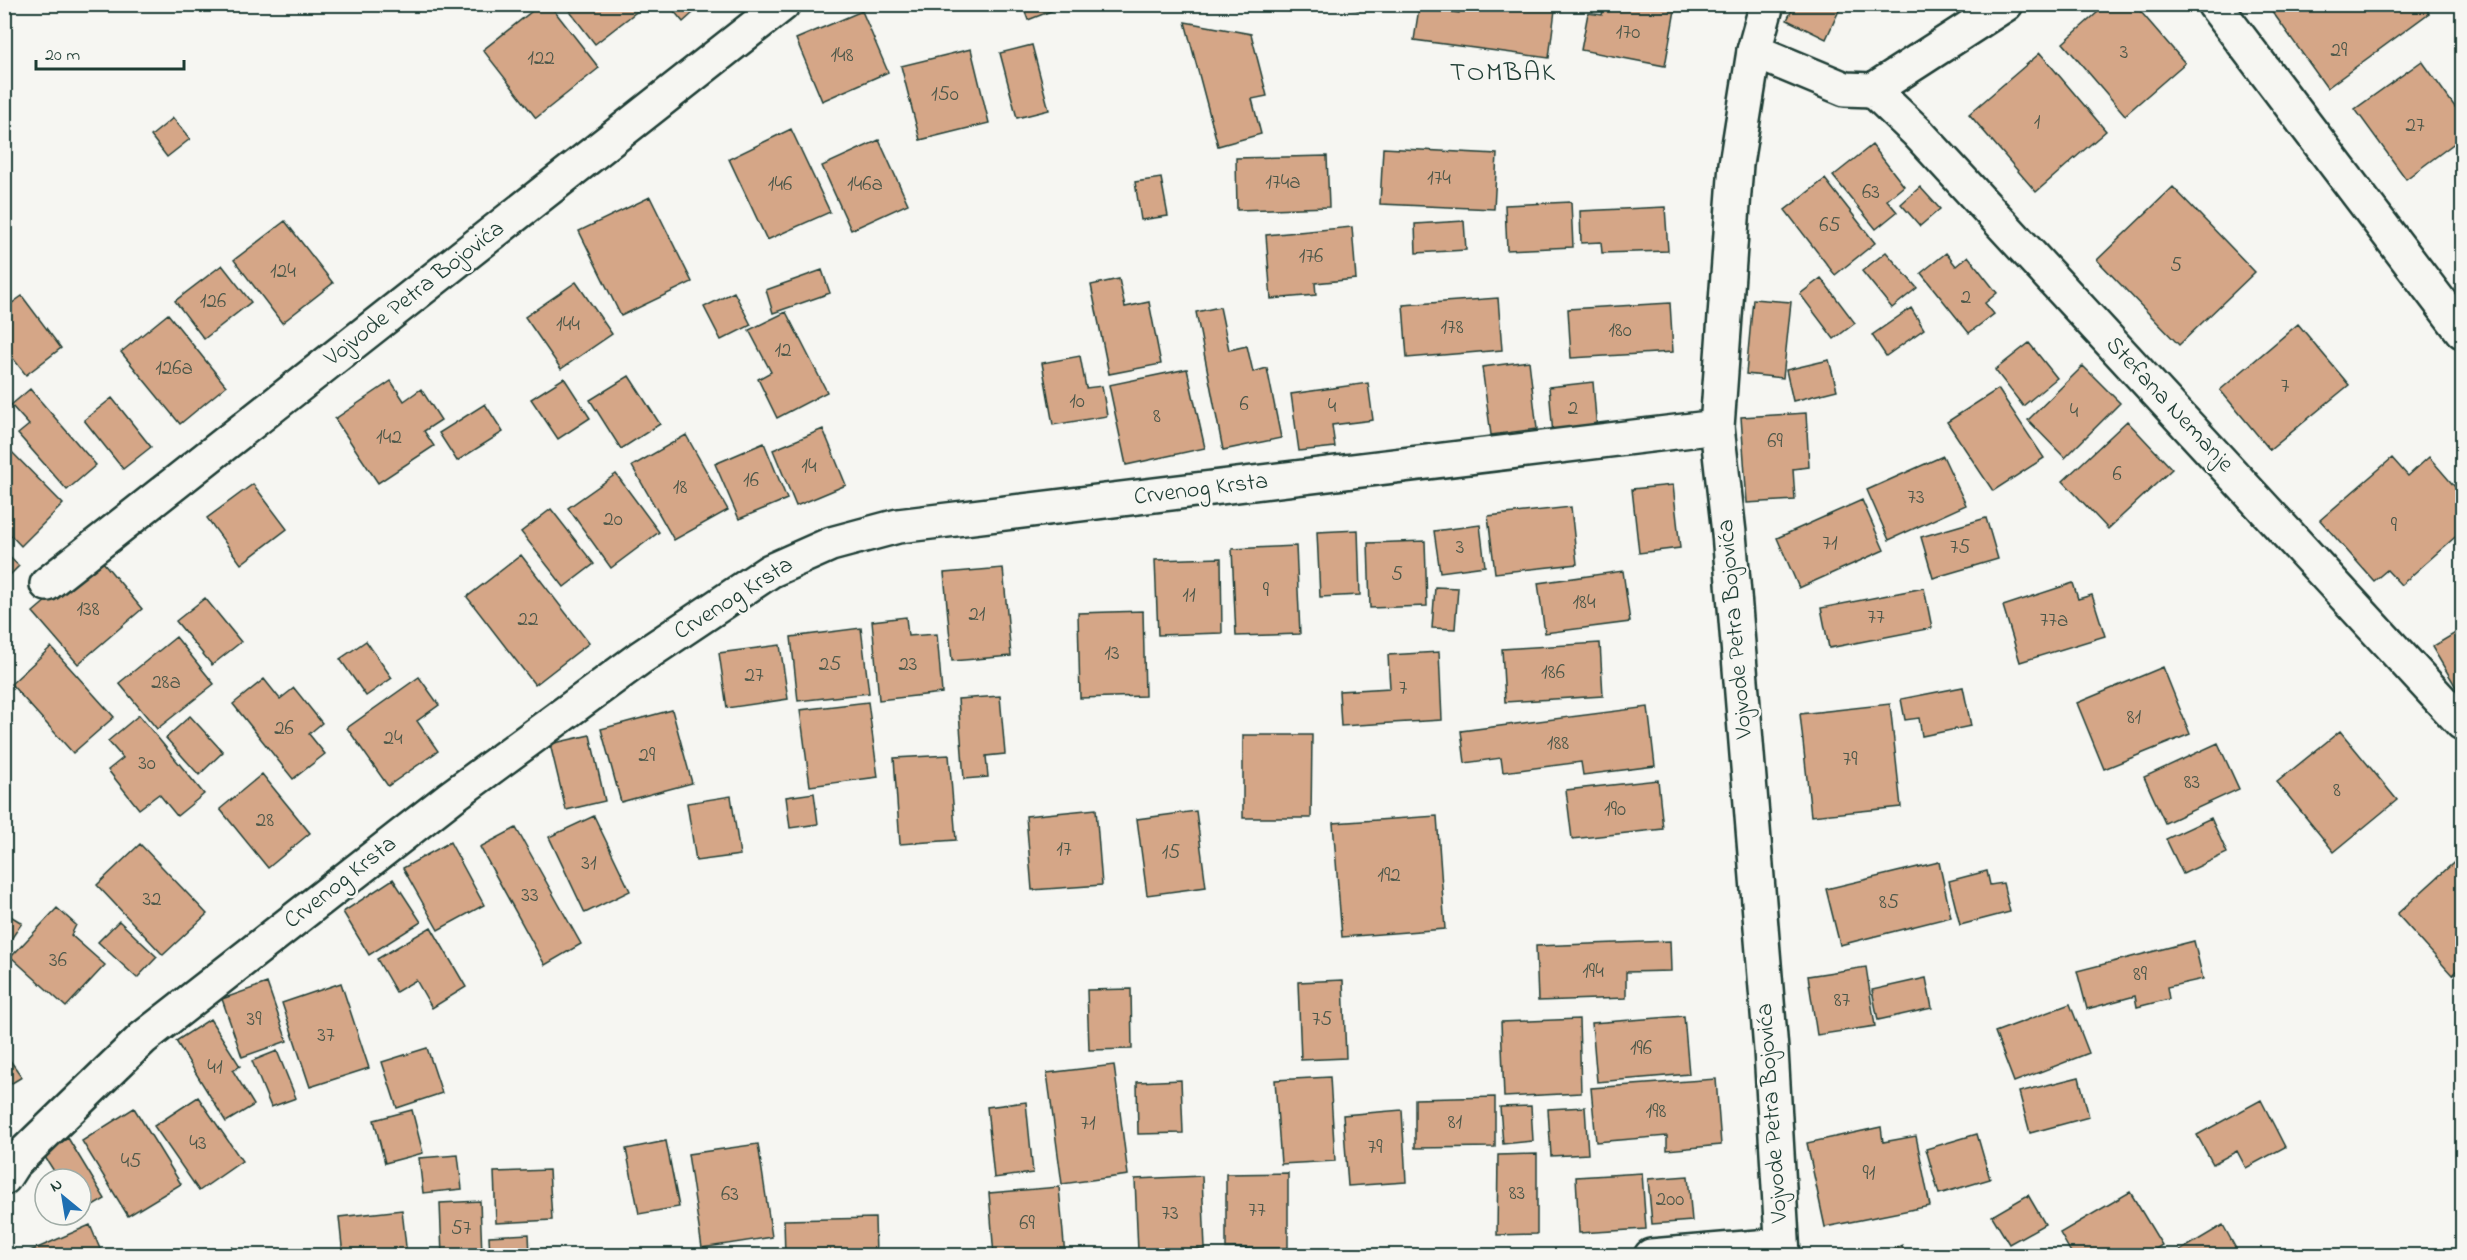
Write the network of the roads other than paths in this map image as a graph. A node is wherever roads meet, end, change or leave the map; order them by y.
1 (783, 4) edge
2 (1767, 4) edge
3 (2007, 4) edge
4 (2214, 4) edge
5 (1754, 51) junction
6 (1873, 90) junction
7 (2463, 331) edge
8 (1717, 427) junction
9 (47, 584) dead end
10 (2463, 723) edge
11 (4, 1178) edge
12 (1782, 1250) edge
13 (1651, 1256) edge

1 - 9 street, Vojvode Petra Bojovića
2 - 5 street, Vojvode Petra Bojovića
3 - 6 street
4 - 7 street
5 - 6 street
5 - 8 street, Vojvode Petra Bojovića
6 - 10 street, Stefana Nemanje
8 - 11 street, Crvenog Krsta
8 - 12 street, Vojvode Petra Bojovića
12 - 13 street

